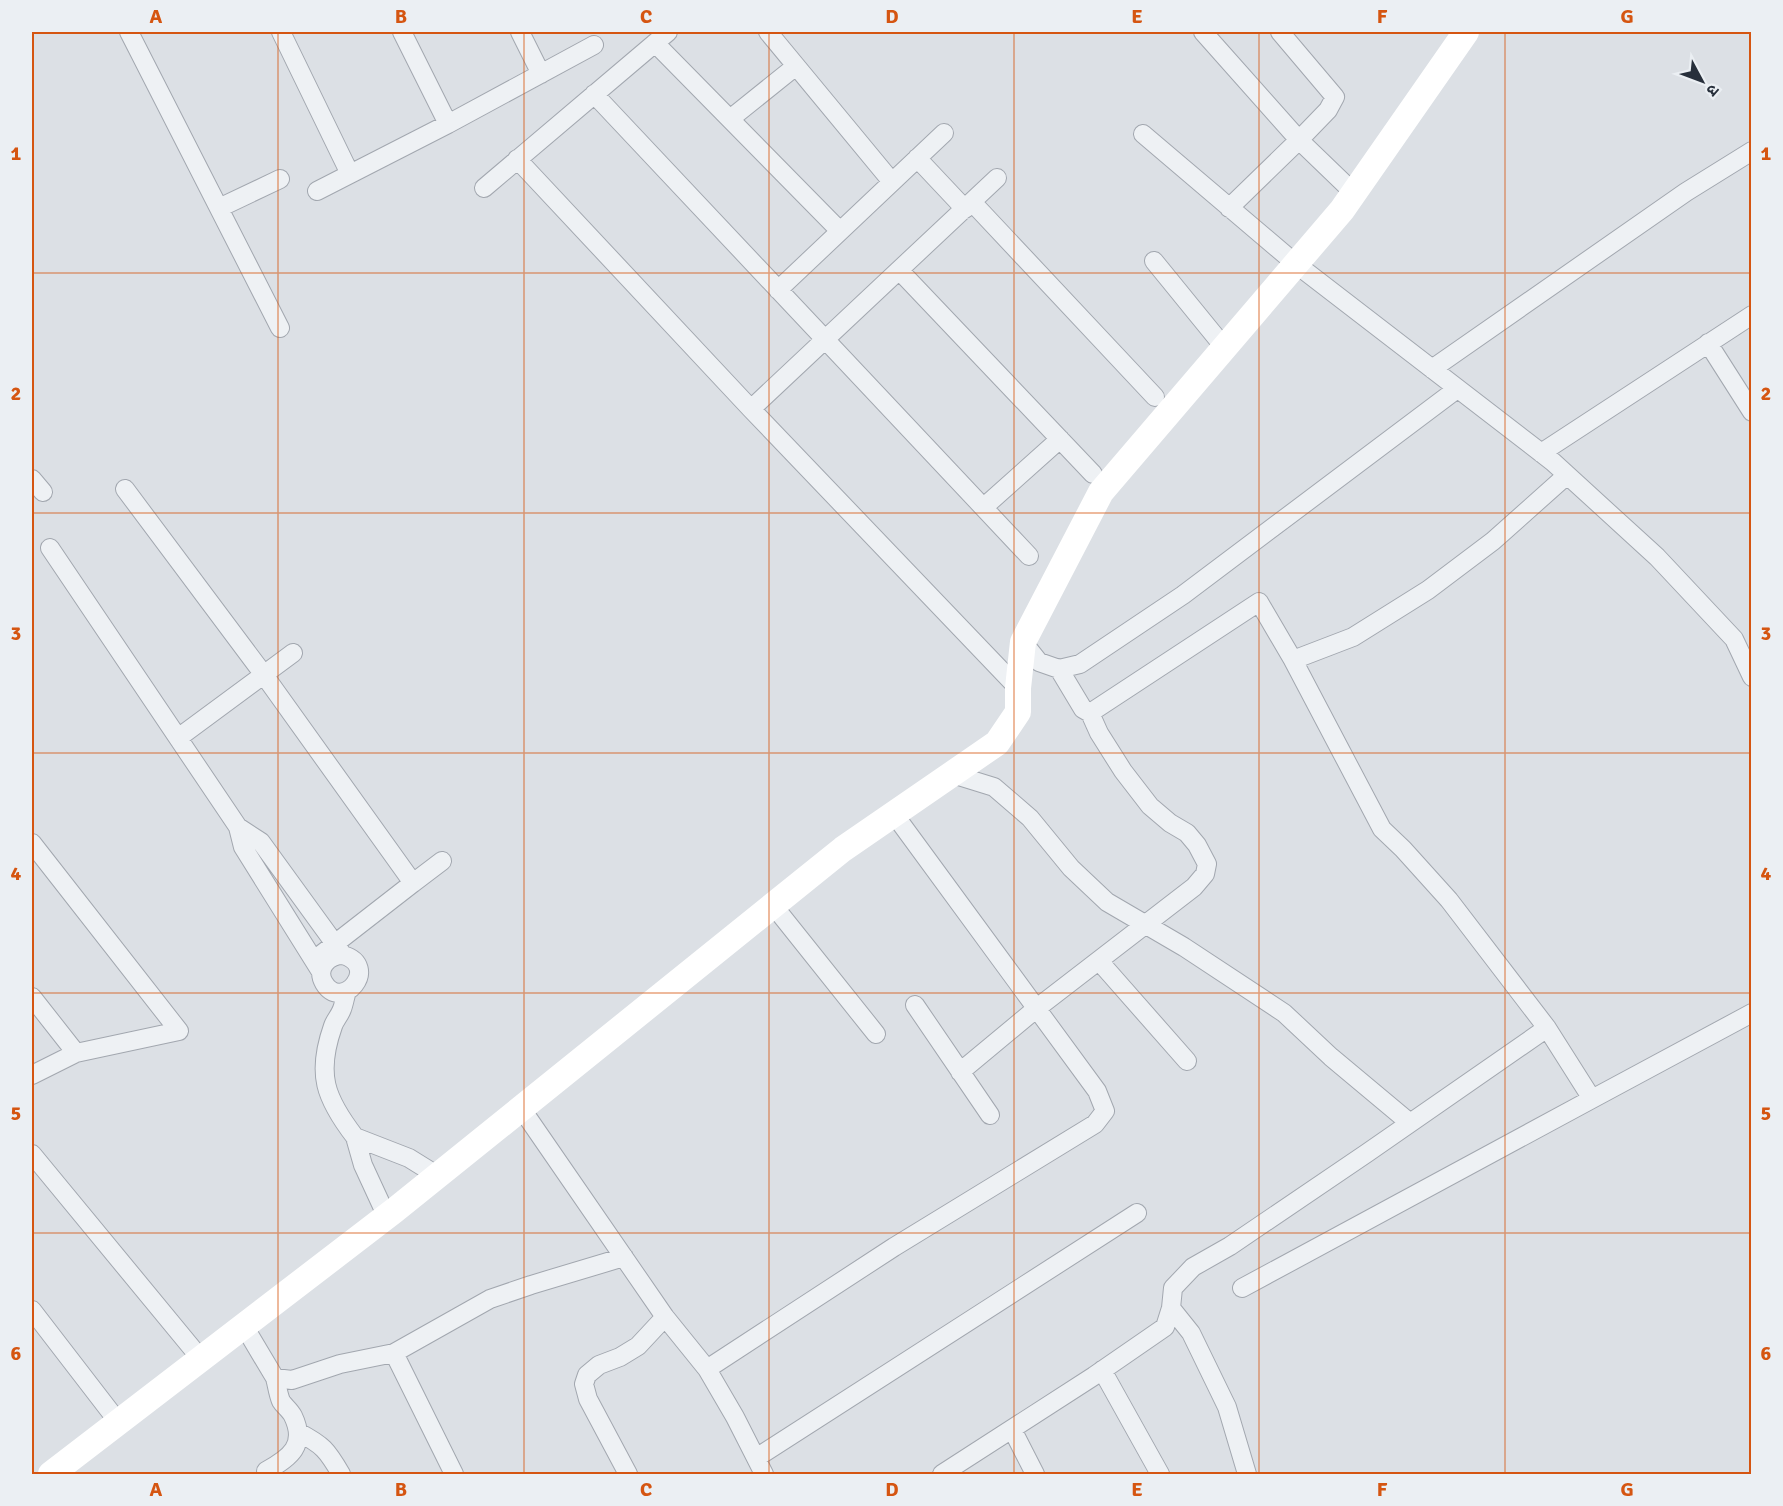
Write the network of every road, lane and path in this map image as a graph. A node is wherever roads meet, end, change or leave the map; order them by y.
1 (129, 32) edge
2 (281, 32) edge
3 (402, 32) edge
4 (520, 32) edge
5 (768, 32) edge
6 (1203, 32) edge
7 (1280, 32) edge
8 (1466, 32) edge
9 (662, 37) edge
10 (594, 45) dead end
11 (796, 66) junction
12 (541, 74) junction
13 (594, 94) junction
14 (730, 119) junction
15 (448, 124) junction
16 (945, 133) dead end
17 (1143, 134) dead end
18 (1299, 140) junction
19 (1752, 151) edge
20 (917, 158) junction
21 (518, 159) junction
22 (350, 174) junction
23 (280, 178) dead end
24 (997, 178) dead end
25 (892, 182) junction
26 (484, 188) dead end
27 (317, 191) dead end
28 (1354, 193) junction
29 (968, 205) junction
30 (219, 208) junction
31 (1229, 208) junction
32 (840, 231) junction
33 (1154, 261) dead end
34 (1296, 264) junction
35 (899, 270) junction
36 (778, 290) junction
37 (1752, 315) edge
38 (280, 328) dead end
39 (825, 340) junction
40 (1708, 343) junction
41 (1224, 347) junction
42 (1432, 369) junction
43 (1457, 388) junction
44 (1155, 397) dead end
45 (751, 409) junction
46 (1752, 412) edge
47 (1060, 439) junction
48 (1541, 453) junction
49 (1093, 474) dead end
50 (1567, 474) junction
51 (125, 489) dead end
52 (984, 507) junction
53 (50, 548) dead end
54 (1029, 556) dead end
55 (1023, 642) junction
56 (293, 653) dead end
57 (1293, 660) junction
58 (1059, 669) junction
59 (264, 675) junction
60 (1752, 677) edge
61 (1018, 688) junction
62 (1090, 713) junction
63 (178, 738) junction
64 (952, 774) junction
65 (894, 814) junction
66 (238, 827) junction
67 (32, 843) edge
68 (442, 861) dead end
69 (413, 883) junction
70 (773, 905) junction
71 (1146, 925) junction
72 (339, 949) junction
73 (1099, 961) junction
74 (318, 966) junction
75 (347, 991) junction
76 (32, 997) edge
77 (915, 1005) dead end
78 (1037, 1008) junction
79 (1752, 1013) edge
80 (1548, 1028) junction
81 (876, 1034) dead end
82 (76, 1053) junction
83 (1187, 1060) dead end
84 (960, 1072) junction
85 (32, 1075) edge
86 (1592, 1099) junction
87 (521, 1108) junction
88 (990, 1115) dead end
89 (1410, 1124) junction
90 (355, 1137) junction
91 (32, 1154) edge
92 (438, 1176) junction
93 (1137, 1213) dead end
94 (387, 1217) junction
95 (624, 1257) junction
96 (1242, 1288) dead end
97 (1171, 1308) junction
98 (32, 1310) edge
99 (665, 1317) junction
100 (244, 1326) junction
101 (394, 1353) junction
102 (201, 1359) junction
103 (707, 1369) junction
104 (1102, 1370) junction
105 (275, 1378) junction
106 (119, 1423) junction
107 (1012, 1429) junction
108 (298, 1432) junction
109 (760, 1466) edge
110 (265, 1473) edge
111 (51, 1474) edge
112 (341, 1474) edge
113 (454, 1474) edge
114 (628, 1474) edge
115 (942, 1474) edge
116 (1035, 1474) edge
117 (1160, 1474) edge
118 (1247, 1474) edge

1 - 30 street
2 - 22 street
3 - 15 street
4 - 12 street
5 - 11 street
6 - 18 street
7 - 18 street
8 - 28 street
9 - 13 street
9 - 14 street
10 - 12 street
11 - 14 street
11 - 25 street
12 - 15 street
13 - 21 street
13 - 36 street
14 - 32 street
15 - 22 street
16 - 20 street
17 - 31 street
18 - 28 street
18 - 31 street
19 - 42 street
20 - 25 street
20 - 29 street
21 - 26 street
21 - 45 street
22 - 27 street
23 - 30 street
24 - 29 street
25 - 32 street
28 - 34 street
29 - 35 street
29 - 44 street
30 - 38 street
31 - 34 street
32 - 36 street
33 - 41 street
34 - 41 street
34 - 42 street
35 - 39 street
35 - 47 street
36 - 39 street
37 - 40 street
39 - 45 street
39 - 52 street
40 - 46 street
40 - 48 street
41 - 55 street
42 - 43 street
43 - 48 street
43 - 58 street
45 - 61 street
47 - 49 street
47 - 52 street
48 - 50 street
50 - 57 street
50 - 60 street
51 - 59 street
52 - 54 street
53 - 63 street
55 - 58 street
55 - 61 street
56 - 59 street
57 - 62 street
57 - 80 street
58 - 62 street
59 - 63 street
59 - 69 street
61 - 64 street
62 - 71 street
63 - 66 street
64 - 65 street
64 - 71 street
65 - 70 street
65 - 78 street
66 - 72 street
66 - 74 street
67 - 82 street
68 - 69 street
69 - 72 street
70 - 81 street
70 - 87 street
71 - 73 street
71 - 89 street
72 - 74 street
72 - 75 street
73 - 78 street
73 - 83 street
74 - 75 street
75 - 90 street
76 - 82 street
77 - 84 street
78 - 84 street
78 - 103 street
79 - 86 street
80 - 86 street
80 - 89 street
82 - 85 street
84 - 88 street
86 - 96 street
87 - 92 street
87 - 95 street
89 - 97 street
90 - 92 street
90 - 94 street
91 - 102 street
92 - 94 street
93 - 109 street
94 - 100 street
95 - 99 street
95 - 101 street
97 - 104 street
97 - 118 street
98 - 106 street
99 - 103 street
99 - 114 street
100 - 102 street
100 - 105 street
101 - 105 street
101 - 113 street
102 - 106 street
103 - 109 street
104 - 107 street
104 - 117 street
105 - 108 street
106 - 111 street
107 - 115 street
107 - 116 street
108 - 110 street
108 - 112 street

